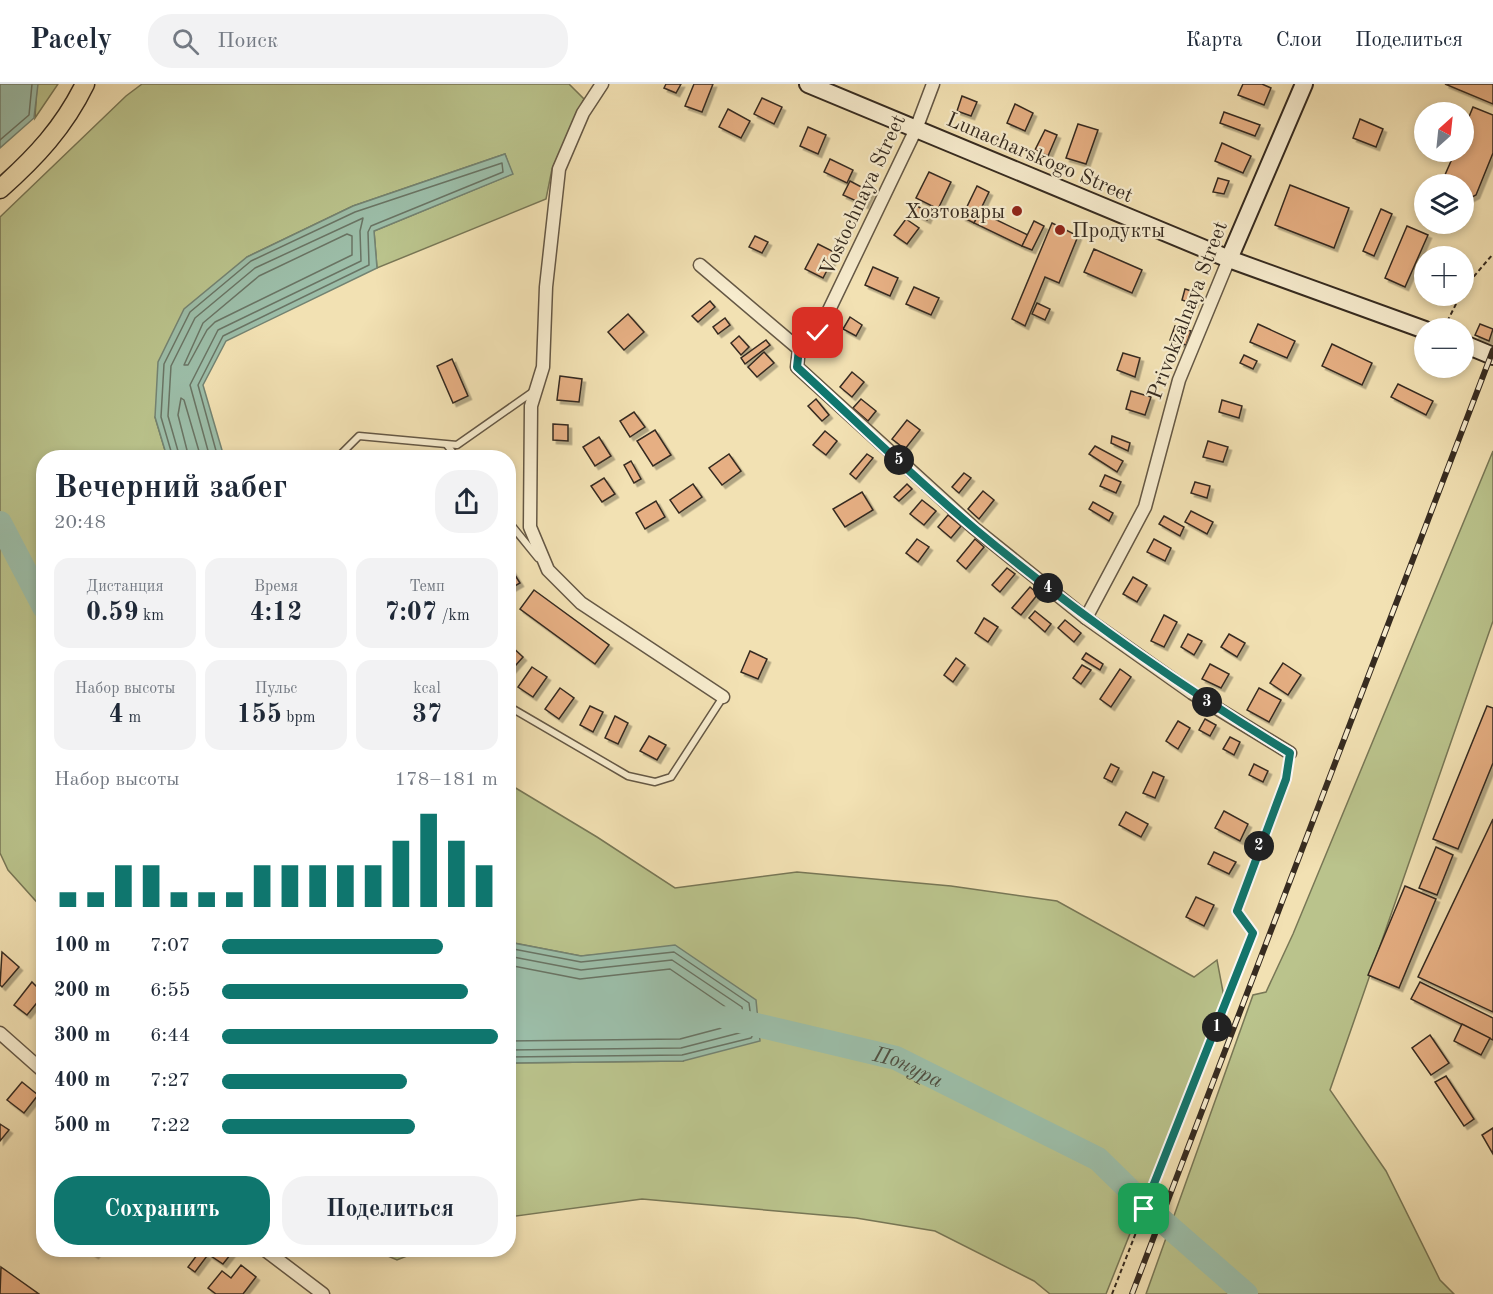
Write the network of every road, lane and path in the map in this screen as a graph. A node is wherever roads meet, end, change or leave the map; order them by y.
1 (86, 84) edge
2 (602, 84) edge
3 (808, 84) edge
4 (933, 84) edge
5 (1304, 84) edge
6 (916, 129) junction
7 (0, 189) edge
8 (1493, 254) edge
9 (1229, 260) junction
10 (700, 265) dead end
11 (1474, 276) edge
12 (1414, 326) edge
13 (1474, 348) edge
14 (799, 349) junction
15 (1492, 356) edge
16 (537, 389) junction
17 (447, 445) junction
18 (345, 450) edge
19 (451, 450) edge
20 (516, 531) edge
21 (548, 570) junction
22 (1086, 618) junction
23 (723, 697) joint
24 (516, 711) edge
25 (1290, 753) joint
26 (0, 1033) edge
27 (36, 1065) edge
28 (274, 1257) edge
29 (322, 1294) edge
30 (1112, 1294) edge

1 - 7 main road
2 - 16 street
3 - 6 main road, Lunacharskogo Street
4 - 6 street, Vostochnaya Street
5 - 9 main road, Privokzalnaya Street
6 - 9 main road, Lunacharskogo Street
6 - 14 street, Vostochnaya Street
8 - 11 path
9 - 12 main road, Lunacharskogo Street
9 - 22 street, Privokzalnaya Street
10 - 14 street
13 - 15 main road
14 - 22 street
16 - 17 lane
16 - 21 street
17 - 18 lane
17 - 19 lane
20 - 21 lane
21 - 23 street
22 - 25 street
23 - 24 lane
25 - 30 path
26 - 27 street
28 - 29 street

